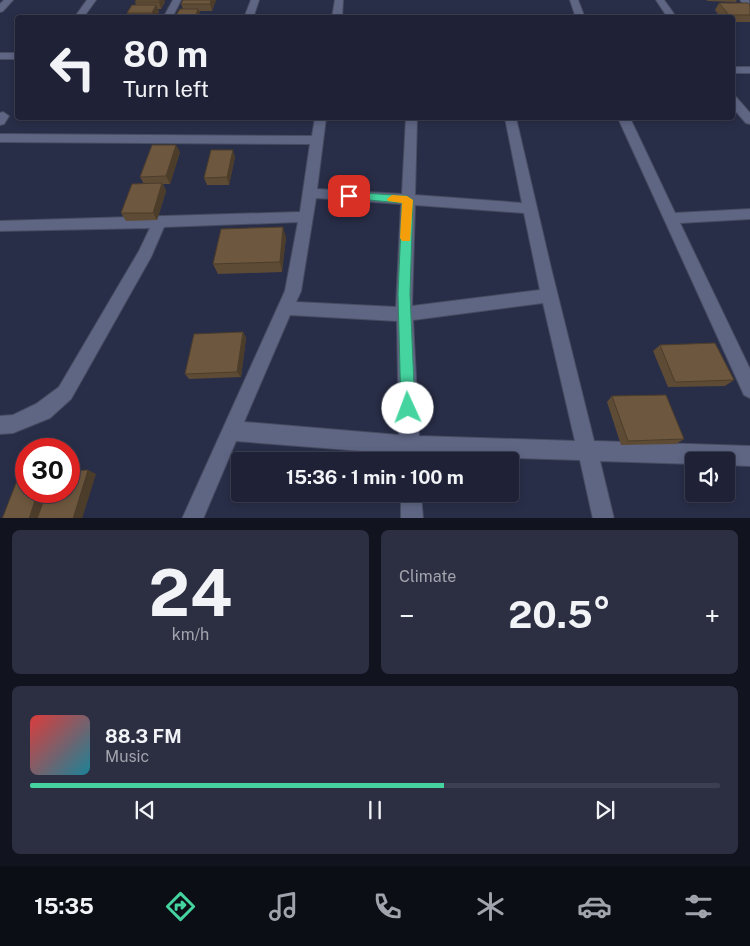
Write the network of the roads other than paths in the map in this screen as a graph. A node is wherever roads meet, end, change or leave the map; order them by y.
1 (9, 0) edge
2 (92, 0) edge
3 (177, 0) edge
4 (255, 0) edge
5 (339, 0) edge
6 (574, 0) edge
7 (660, 0) edge
8 (744, 0) edge
9 (750, 7) edge
10 (0, 9) edge
11 (80, 15) edge
12 (169, 15) edge
13 (249, 15) edge
14 (336, 15) edge
15 (580, 15) edge
16 (671, 15) edge
17 (0, 56) edge
18 (15, 56) edge
19 (735, 70) edge
20 (750, 70) edge
21 (735, 102) edge
22 (320, 120) edge
23 (412, 120) edge
24 (511, 120) edge
25 (625, 120) edge
26 (750, 120) edge
27 (0, 138) edge
28 (316, 140) junction
29 (310, 193) junction
30 (407, 200) junction
31 (528, 208) junction
32 (750, 214) edge
33 (306, 217) junction
34 (671, 218) junction
35 (159, 222) junction
36 (0, 226) edge
37 (549, 296) junction
38 (286, 308) junction
39 (404, 314) junction
40 (750, 389) edge
41 (0, 425) edge
42 (231, 431) junction
43 (402, 452) edge
44 (410, 452) edge
45 (519, 452) edge
46 (588, 452) junction
47 (750, 456) edge
48 (411, 502) edge
49 (192, 518) edge
50 (412, 518) edge
51 (604, 518) edge

1 - 10 street
2 - 11 street
3 - 12 street
4 - 13 street
5 - 14 street
6 - 15 street
7 - 16 street
8 - 9 street
17 - 18 street
19 - 20 street
21 - 26 street
22 - 28 street
23 - 30 street
24 - 31 street
25 - 34 street
27 - 28 street
28 - 29 street
29 - 30 street
29 - 33 street
30 - 31 street
30 - 39 street
31 - 37 street
32 - 34 street
33 - 35 street
33 - 38 street
34 - 40 street
35 - 36 street
35 - 41 street
37 - 39 street
37 - 46 street
38 - 39 street
38 - 42 street
39 - 44 street
42 - 43 street
42 - 49 street
45 - 46 street
46 - 47 street
46 - 51 street
48 - 50 street

